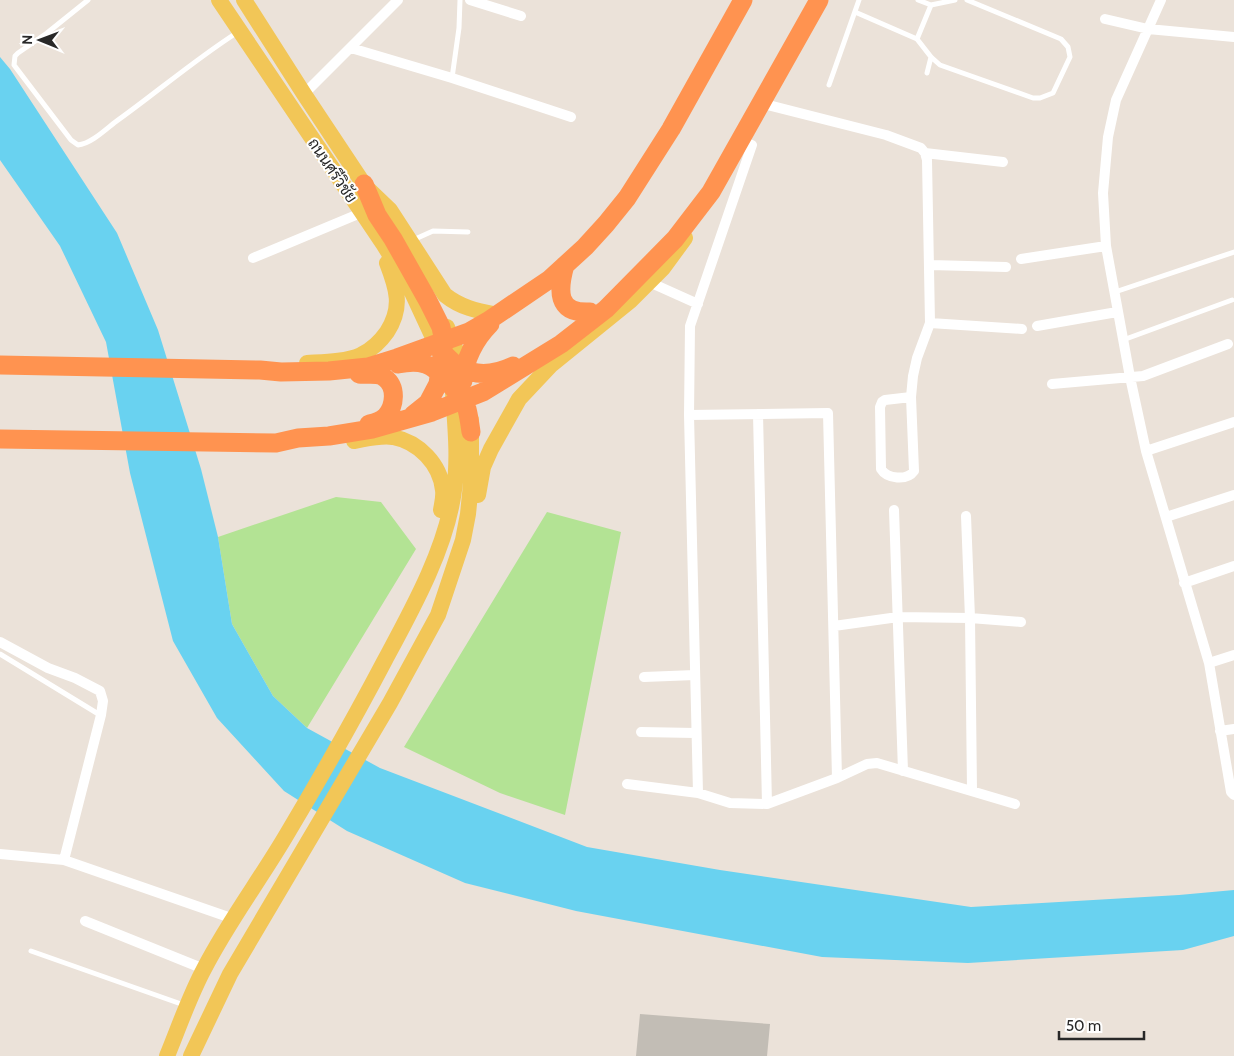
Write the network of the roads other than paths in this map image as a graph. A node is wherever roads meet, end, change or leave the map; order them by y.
1 (88, 0) edge
2 (219, 0) edge
3 (244, 0) edge
4 (398, 0) edge
5 (460, 0) edge
6 (470, 0) edge
7 (743, 0) edge
8 (819, 0) edge
9 (859, 0) edge
10 (918, 0) edge
11 (955, 0) edge
12 (967, 0) edge
13 (1162, 0) edge
14 (931, 5) junction
15 (855, 12) junction
16 (521, 16) dead end
17 (1105, 19) dead end
18 (1148, 29) junction
19 (240, 30) junction
20 (1234, 37) edge
21 (917, 39) junction
22 (351, 48) junction
23 (931, 57) junction
24 (927, 74) dead end
25 (452, 78) junction
26 (829, 85) dead end
27 (304, 94) junction
28 (760, 104) junction
29 (571, 117) dead end
30 (740, 140) junction
31 (925, 153) junction
32 (1004, 162) dead end
33 (718, 180) junction
34 (356, 188) junction
35 (356, 215) junction
36 (468, 232) dead end
37 (411, 241) junction
38 (1106, 246) junction
39 (1234, 252) edge
40 (253, 258) dead end
41 (1022, 259) dead end
42 (930, 264) junction
43 (565, 265) junction
44 (1006, 267) dead end
45 (649, 282) junction
46 (1114, 292) junction
47 (1232, 300) dead end
48 (698, 304) junction
49 (590, 312) junction
50 (1117, 312) junction
51 (498, 315) junction
52 (930, 323) junction
53 (1037, 326) dead end
54 (1022, 329) dead end
55 (1123, 340) junction
56 (1228, 344) dead end
57 (0, 365) edge
58 (260, 370) junction
59 (464, 370) junction
60 (450, 373) junction
61 (358, 374) junction
62 (1130, 377) junction
63 (1052, 384) dead end
64 (911, 397) junction
65 (758, 414) junction
66 (690, 415) junction
67 (406, 420) junction
68 (1234, 422) edge
69 (471, 432) joint
70 (321, 437) junction
71 (0, 440) edge
72 (276, 444) junction
73 (1146, 451) junction
74 (1234, 495) edge
75 (894, 510) dead end
76 (966, 516) dead end
77 (1166, 517) junction
78 (1234, 566) edge
79 (1184, 583) junction
80 (438, 615) junction
81 (898, 617) junction
82 (970, 618) junction
83 (1021, 622) dead end
84 (834, 626) junction
85 (0, 642) edge
86 (0, 654) edge
87 (1234, 656) edge
88 (1209, 663) junction
89 (381, 668) junction
90 (695, 675) junction
91 (644, 677) dead end
92 (101, 715) junction
93 (1234, 729) edge
94 (1220, 731) junction
95 (641, 732) dead end
96 (695, 733) junction
97 (903, 772) junction
98 (837, 778) junction
99 (627, 784) dead end
100 (972, 790) junction
101 (698, 794) junction
102 (1234, 795) edge
103 (767, 804) junction
104 (1015, 804) dead end
105 (0, 854) edge
106 (64, 860) junction
107 (234, 919) junction
108 (85, 921) dead end
109 (31, 951) dead end
110 (204, 969) junction
111 (187, 1006) junction
112 (167, 1056) edge
113 (191, 1056) edge

1 - 19 lane
2 - 19 main road, ถนนศรีวิชัย
3 - 27 main road, ถนนศรีวิชัย
4 - 22 street
5 - 25 lane
6 - 16 street
7 - 43 highway
8 - 28 highway
9 - 15 lane
10 - 14 lane
11 - 14 lane
12 - 23 lane
13 - 18 street
14 - 21 lane
15 - 21 lane
15 - 26 lane
17 - 18 street
18 - 20 street
18 - 38 street
19 - 34 main road, ถนนศรีวิชัย
21 - 23 lane
22 - 25 street
22 - 27 street
23 - 24 lane
25 - 29 street
27 - 34 main road, ถนนศรีวิชัย
28 - 30 highway
28 - 31 street
30 - 33 highway
30 - 48 street
31 - 32 street
31 - 42 street
33 - 45 main road
33 - 49 highway
33 - 60 highway
34 - 35 main road
34 - 37 main road
34 - 60 highway
35 - 40 street
35 - 58 main road
36 - 37 lane
37 - 51 main road
38 - 41 street
38 - 46 street
39 - 46 lane
42 - 44 street
42 - 52 street
43 - 49 highway
43 - 51 highway
45 - 48 street
45 - 80 main road
46 - 50 street
47 - 55 lane
48 - 66 street
49 - 59 highway
50 - 53 street
50 - 55 street
51 - 59 highway
51 - 60 highway
52 - 54 street
52 - 64 street
55 - 62 street
56 - 62 street
57 - 58 highway
58 - 60 highway
58 - 61 highway
59 - 60 highway
59 - 60 highway
60 - 61 highway
60 - 67 highway
60 - 67 highway
60 - 69 highway
60 - 89 main road
61 - 70 highway
62 - 63 street
62 - 73 street
64 - 64 street
65 - 66 street
65 - 84 street
65 - 103 street
66 - 90 street
67 - 70 highway
68 - 73 street
69 - 80 main road
70 - 72 highway
71 - 72 highway
72 - 89 main road
73 - 77 street
74 - 77 street
75 - 81 street
76 - 82 street
77 - 79 street
78 - 79 street
79 - 88 street
80 - 113 main road
81 - 82 street
81 - 84 street
81 - 97 street
82 - 83 street
82 - 100 street
84 - 98 street
85 - 92 street
86 - 92 lane
87 - 88 street
88 - 94 street
89 - 107 main road
90 - 91 street
90 - 96 street
92 - 106 street
93 - 94 street
94 - 102 street
95 - 96 street
96 - 101 street
97 - 98 street
97 - 100 street
98 - 103 street
99 - 101 street
100 - 104 street
101 - 103 street
105 - 106 street
106 - 107 street
107 - 110 main road
108 - 110 street
109 - 111 lane
110 - 111 main road
111 - 112 main road

